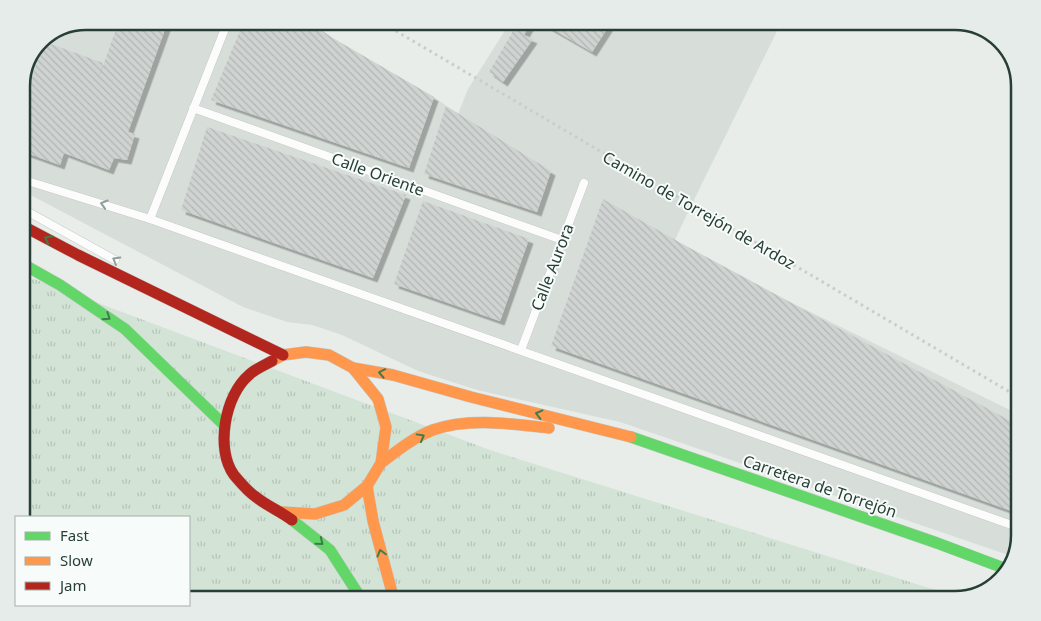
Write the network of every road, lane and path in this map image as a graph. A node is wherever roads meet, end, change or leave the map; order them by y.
1 (224, 30) edge
2 (394, 30) edge
3 (193, 108) junction
4 (30, 181) edge
5 (584, 183) dead end
6 (30, 213) edge
7 (150, 219) junction
8 (30, 230) edge
9 (562, 240) junction
10 (119, 262) dead end
11 (30, 268) edge
12 (162, 286) dead end
13 (265, 345) junction
14 (521, 350) junction
15 (282, 355) junction
16 (353, 368) junction
17 (1011, 393) edge
18 (224, 425) junction
19 (621, 434) junction
20 (380, 463) junction
21 (367, 486) junction
22 (282, 512) junction
23 (1011, 525) edge
24 (1000, 567) edge
25 (356, 591) edge
26 (392, 591) edge

1 - 3 lane
2 - 17 path, Camino de Torrejón de Ardoz
3 - 7 lane
3 - 9 lane, Calle Oriente
7 -> 4 lane
5 - 9 lane, Calle Aurora
10 -> 6 lane
7 - 14 lane
13 -> 8 main road
9 - 14 lane, Calle Aurora
11 -> 18 main road
12 - 13 lane
13 - 15 main road
14 - 23 lane
15 - 16 main road
15 - 18 main road
19 -> 16 main road
16 - 20 main road
18 - 22 main road
20 -> 19 main road
19 - 24 main road, Carretera de Torrejón
20 - 21 main road
21 - 22 main road
26 -> 21 main road
22 -> 25 main road

